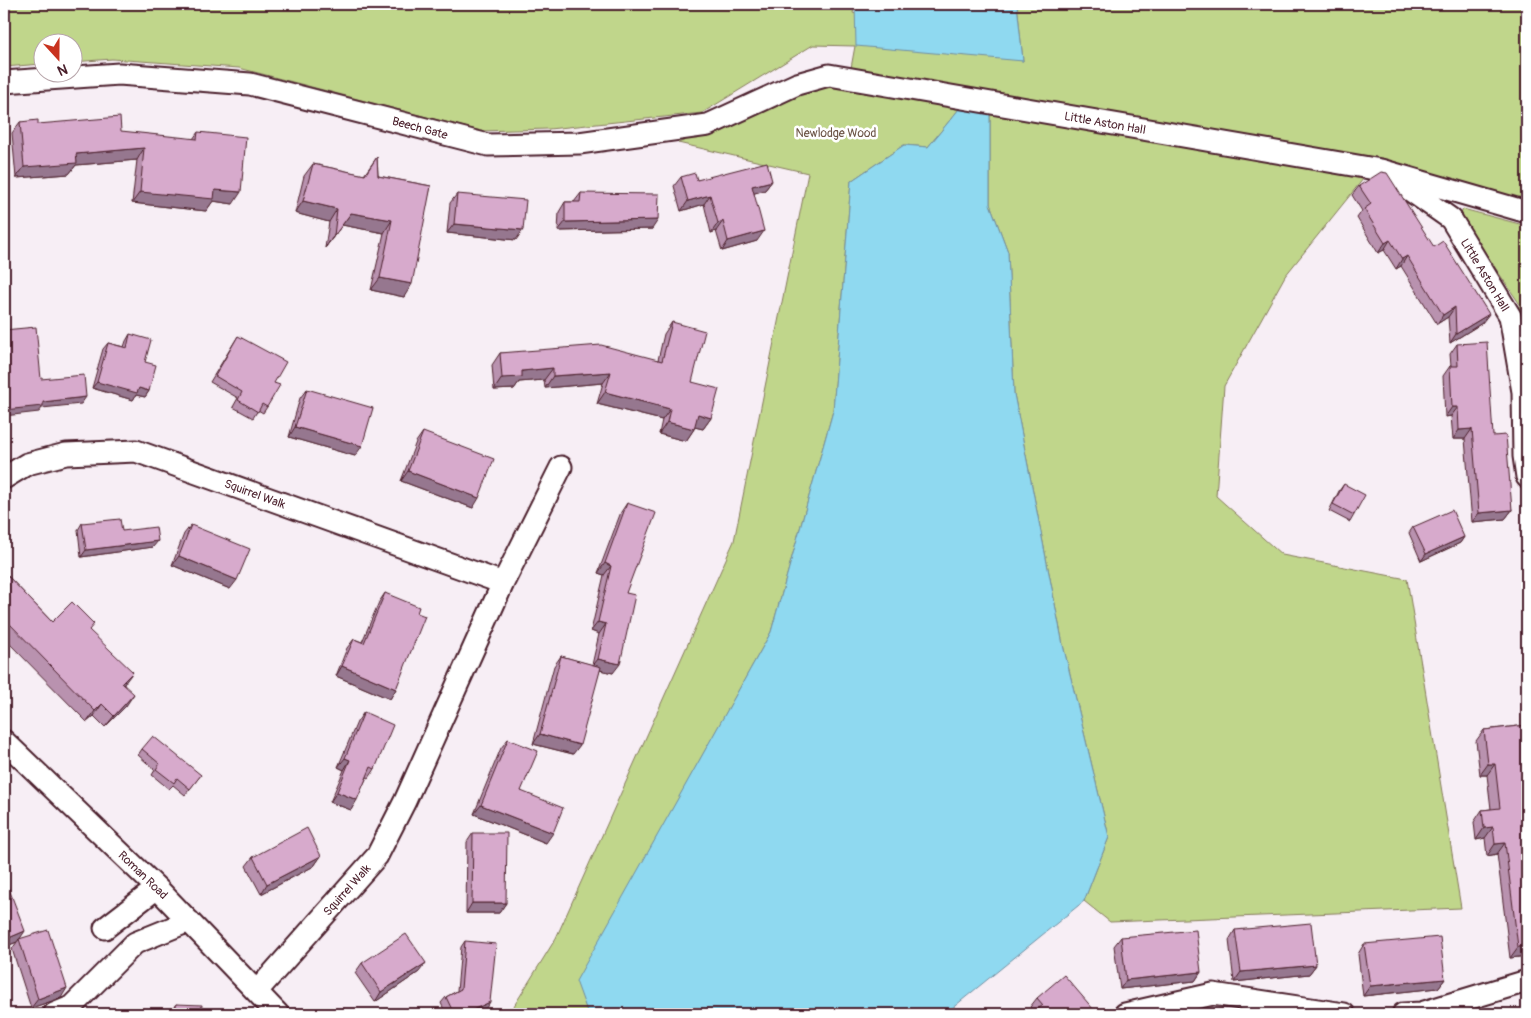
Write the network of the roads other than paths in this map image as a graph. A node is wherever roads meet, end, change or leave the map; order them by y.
1 (829, 75) joint
2 (4, 82) edge
3 (1381, 170) junction
4 (1527, 212) edge
5 (561, 467) dead end
6 (1527, 477) edge
7 (4, 478) edge
8 (503, 583) junction
9 (4, 741) edge
10 (157, 888) junction
11 (189, 921) junction
12 (105, 928) dead end
13 (1527, 981) edge
14 (257, 991) junction
15 (54, 1014) edge
16 (278, 1014) edge
17 (1125, 1014) edge
18 (1344, 1014) edge
19 (1403, 1014) edge

1 - 2 street, Beech Gate
1 - 3 street, Little Aston Hall
3 - 4 street, Little Aston Hall
3 - 6 street, Little Aston Hall
5 - 8 street, Squirrel Walk
7 - 8 street, Squirrel Walk
8 - 14 street, Squirrel Walk
9 - 10 street, Roman Road
10 - 11 street, Roman Road
10 - 12 street
11 - 14 street, Roman Road
11 - 15 street
13 - 19 street
14 - 16 street, Roman Road
17 - 18 street

